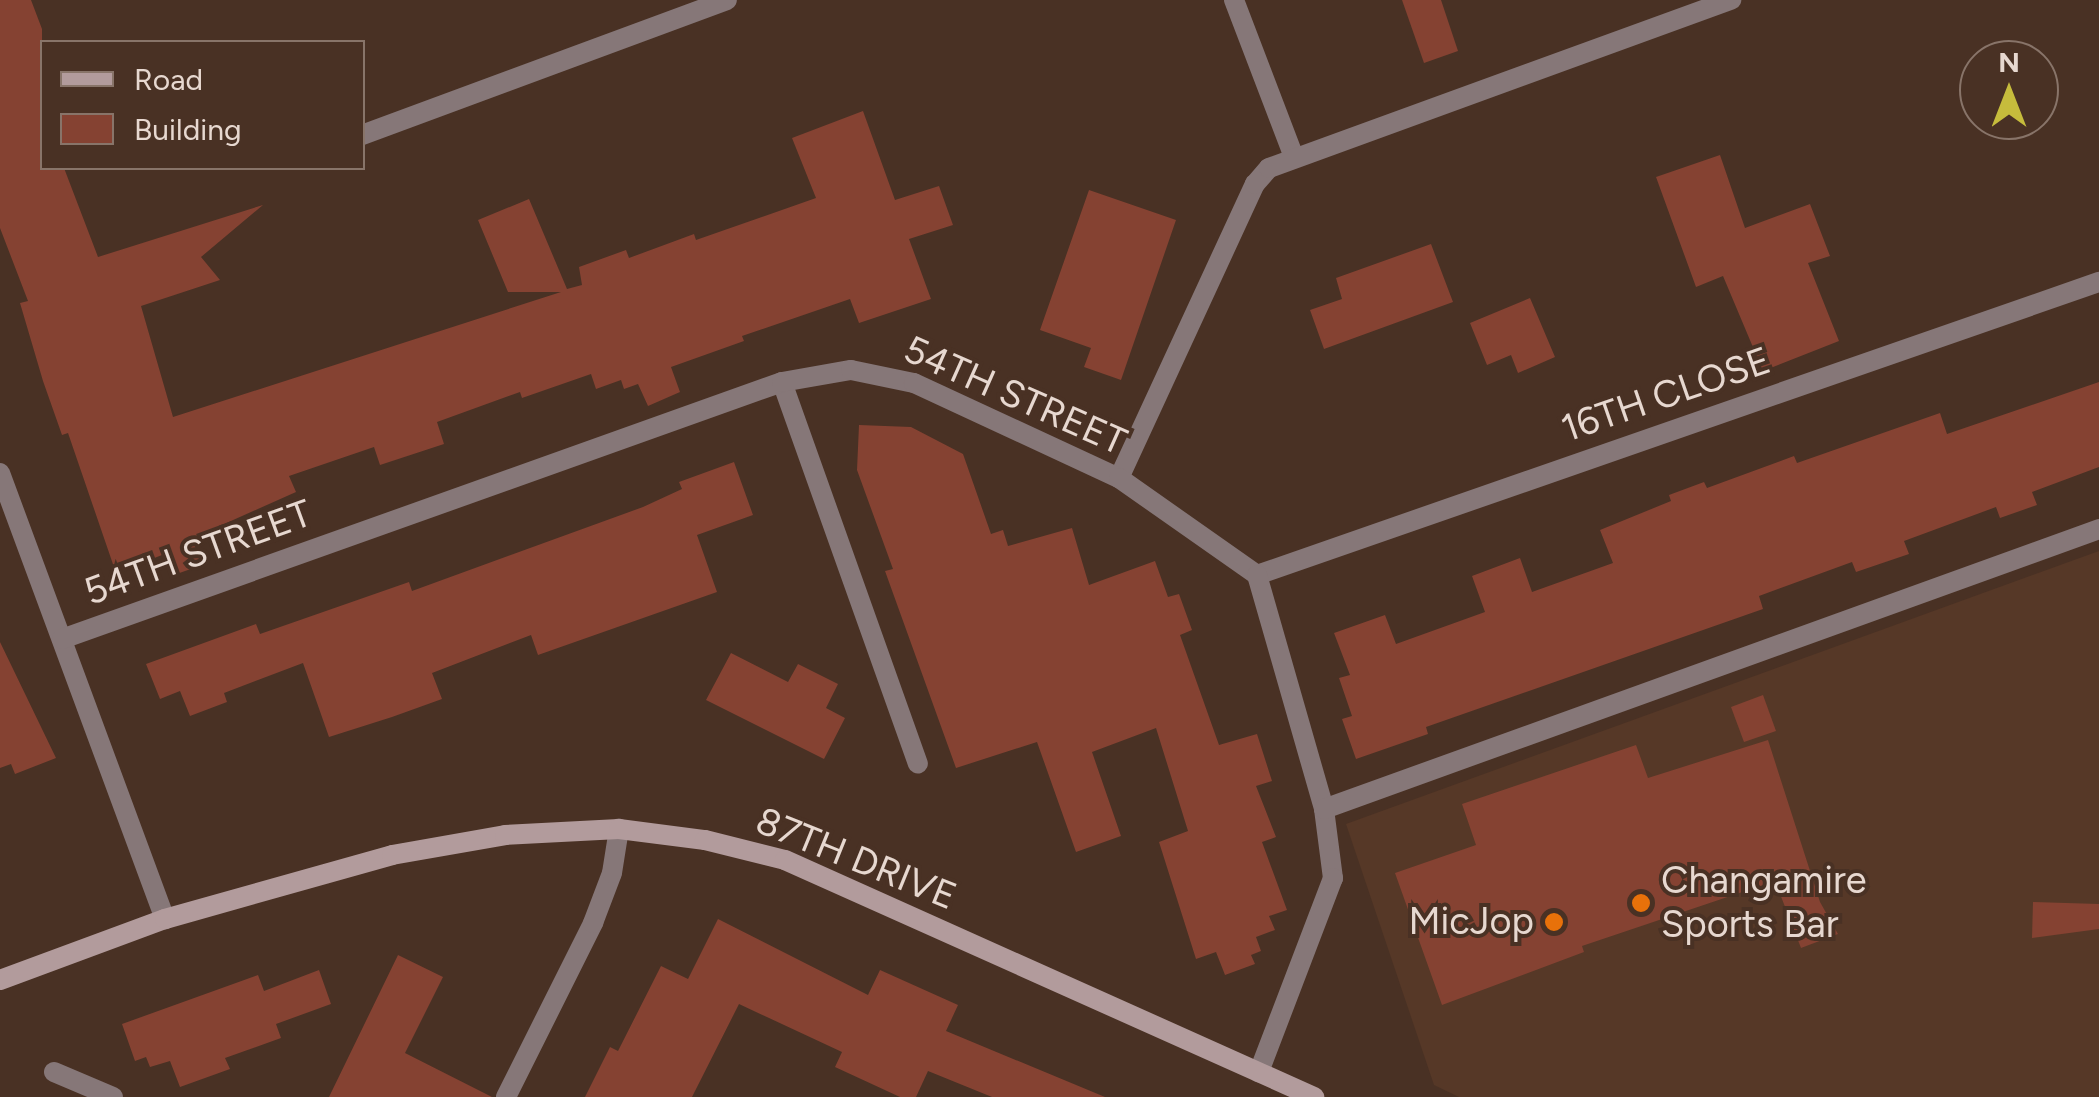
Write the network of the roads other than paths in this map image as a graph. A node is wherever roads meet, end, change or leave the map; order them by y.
1 (727, 0) edge
2 (1234, 0) edge
3 (1731, 0) edge
4 (365, 134) edge
5 (1294, 156) junction
6 (2099, 282) edge
7 (782, 382) junction
8 (0, 474) edge
9 (1120, 478) junction
10 (2099, 530) edge
11 (1257, 575) junction
12 (62, 639) junction
13 (918, 763) dead end
14 (1324, 809) junction
15 (618, 829) junction
16 (165, 919) junction
17 (0, 980) edge
18 (54, 1072) dead end
19 (1259, 1072) junction
20 (113, 1097) edge
21 (506, 1097) edge
22 (1314, 1097) edge

1 - 4 street
2 - 5 street
3 - 5 street
5 - 9 street
6 - 11 street, 16TH CLOSE
7 - 9 street, 54TH STREET
7 - 12 street, 54TH STREET
7 - 13 street
8 - 12 street
9 - 11 street, 54TH STREET
10 - 14 street
11 - 14 street
12 - 16 street
14 - 19 street
15 - 16 street, 87TH DRIVE
15 - 19 street, 87TH DRIVE
15 - 21 street
16 - 17 street, 87TH DRIVE
18 - 20 street
19 - 22 street, 87TH DRIVE

